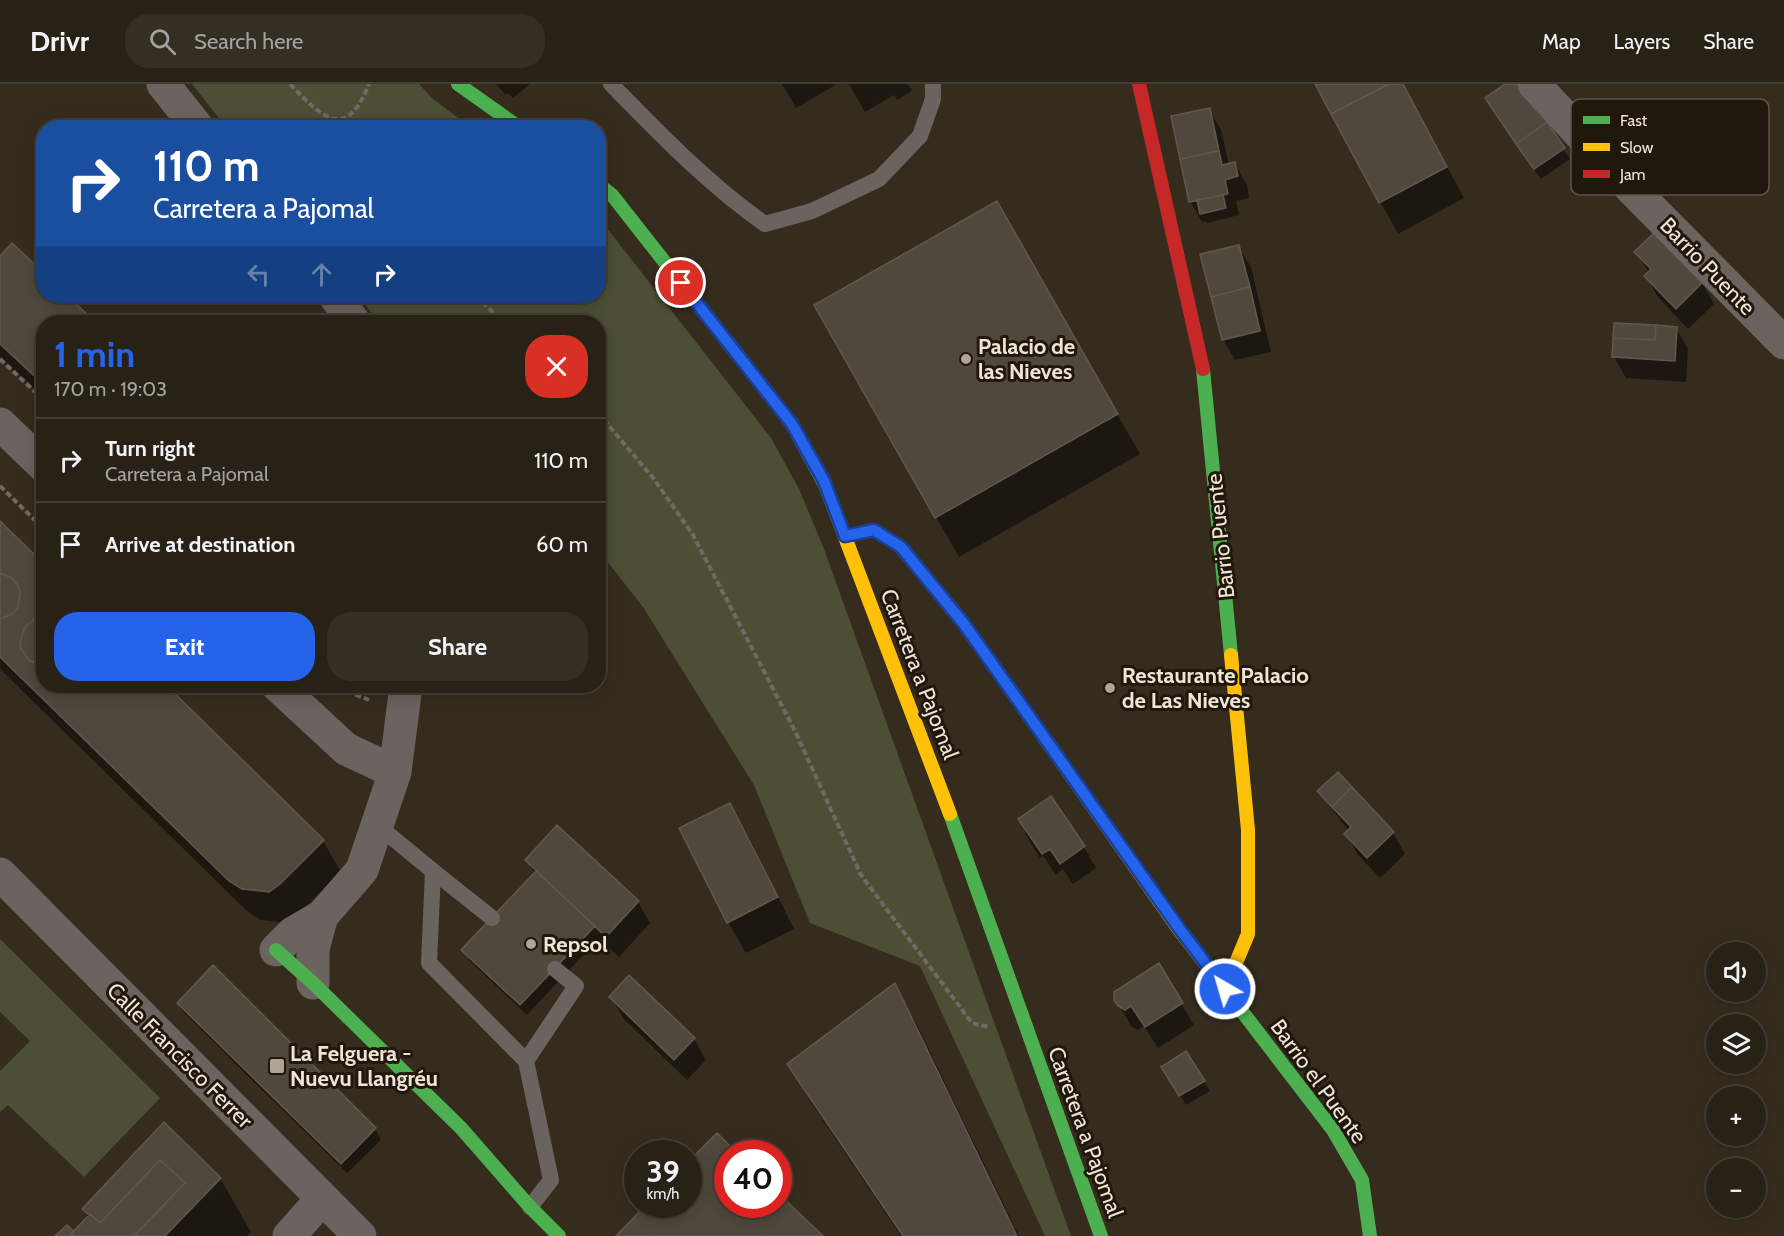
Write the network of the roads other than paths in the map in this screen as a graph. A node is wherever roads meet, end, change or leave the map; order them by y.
1 (163, 84) edge
2 (458, 84) edge
3 (611, 84) edge
4 (933, 84) edge
5 (1138, 84) edge
6 (1534, 84) edge
7 (192, 120) edge
8 (509, 120) edge
9 (1571, 124) edge
10 (606, 190) edge
11 (1638, 195) edge
12 (1784, 343) edge
13 (0, 424) edge
14 (36, 458) edge
15 (845, 536) junction
16 (286, 693) edge
17 (405, 693) edge
18 (395, 772) junction
19 (377, 825) junction
20 (433, 871) junction
21 (0, 874) edge
22 (322, 916) junction
23 (492, 918) dead end
24 (276, 950) joint
25 (555, 969) dead end
26 (314, 983) junction
27 (1225, 989) junction
28 (525, 1061) junction
29 (322, 1199) junction
30 (530, 1207) junction
31 (289, 1236) edge
32 (360, 1236) edge
33 (559, 1236) edge
34 (1101, 1236) edge
35 (1370, 1236) edge

1 - 7 street
2 - 8 street
3 - 4 lane
5 - 27 street, Barrio Puente
6 - 9 street, Barrio Puente
10 - 15 street, Carretera a Pajomal
11 - 12 street, Barrio Puente
13 - 14 street
15 - 27 street, Barrio el Puente
15 - 34 street, Carretera a Pajomal
16 - 18 street
17 - 18 street
18 - 19 street
19 - 20 lane
19 - 22 street
20 - 23 lane
20 - 28 lane
21 - 29 street, Calle Francisco Ferrer
22 - 24 street
22 - 26 street
24 - 26 street
25 - 28 lane
26 - 30 street
27 - 35 street, Barrio el Puente
28 - 30 lane
29 - 31 street
29 - 32 street, Calle Francisco Ferrer
30 - 33 street

